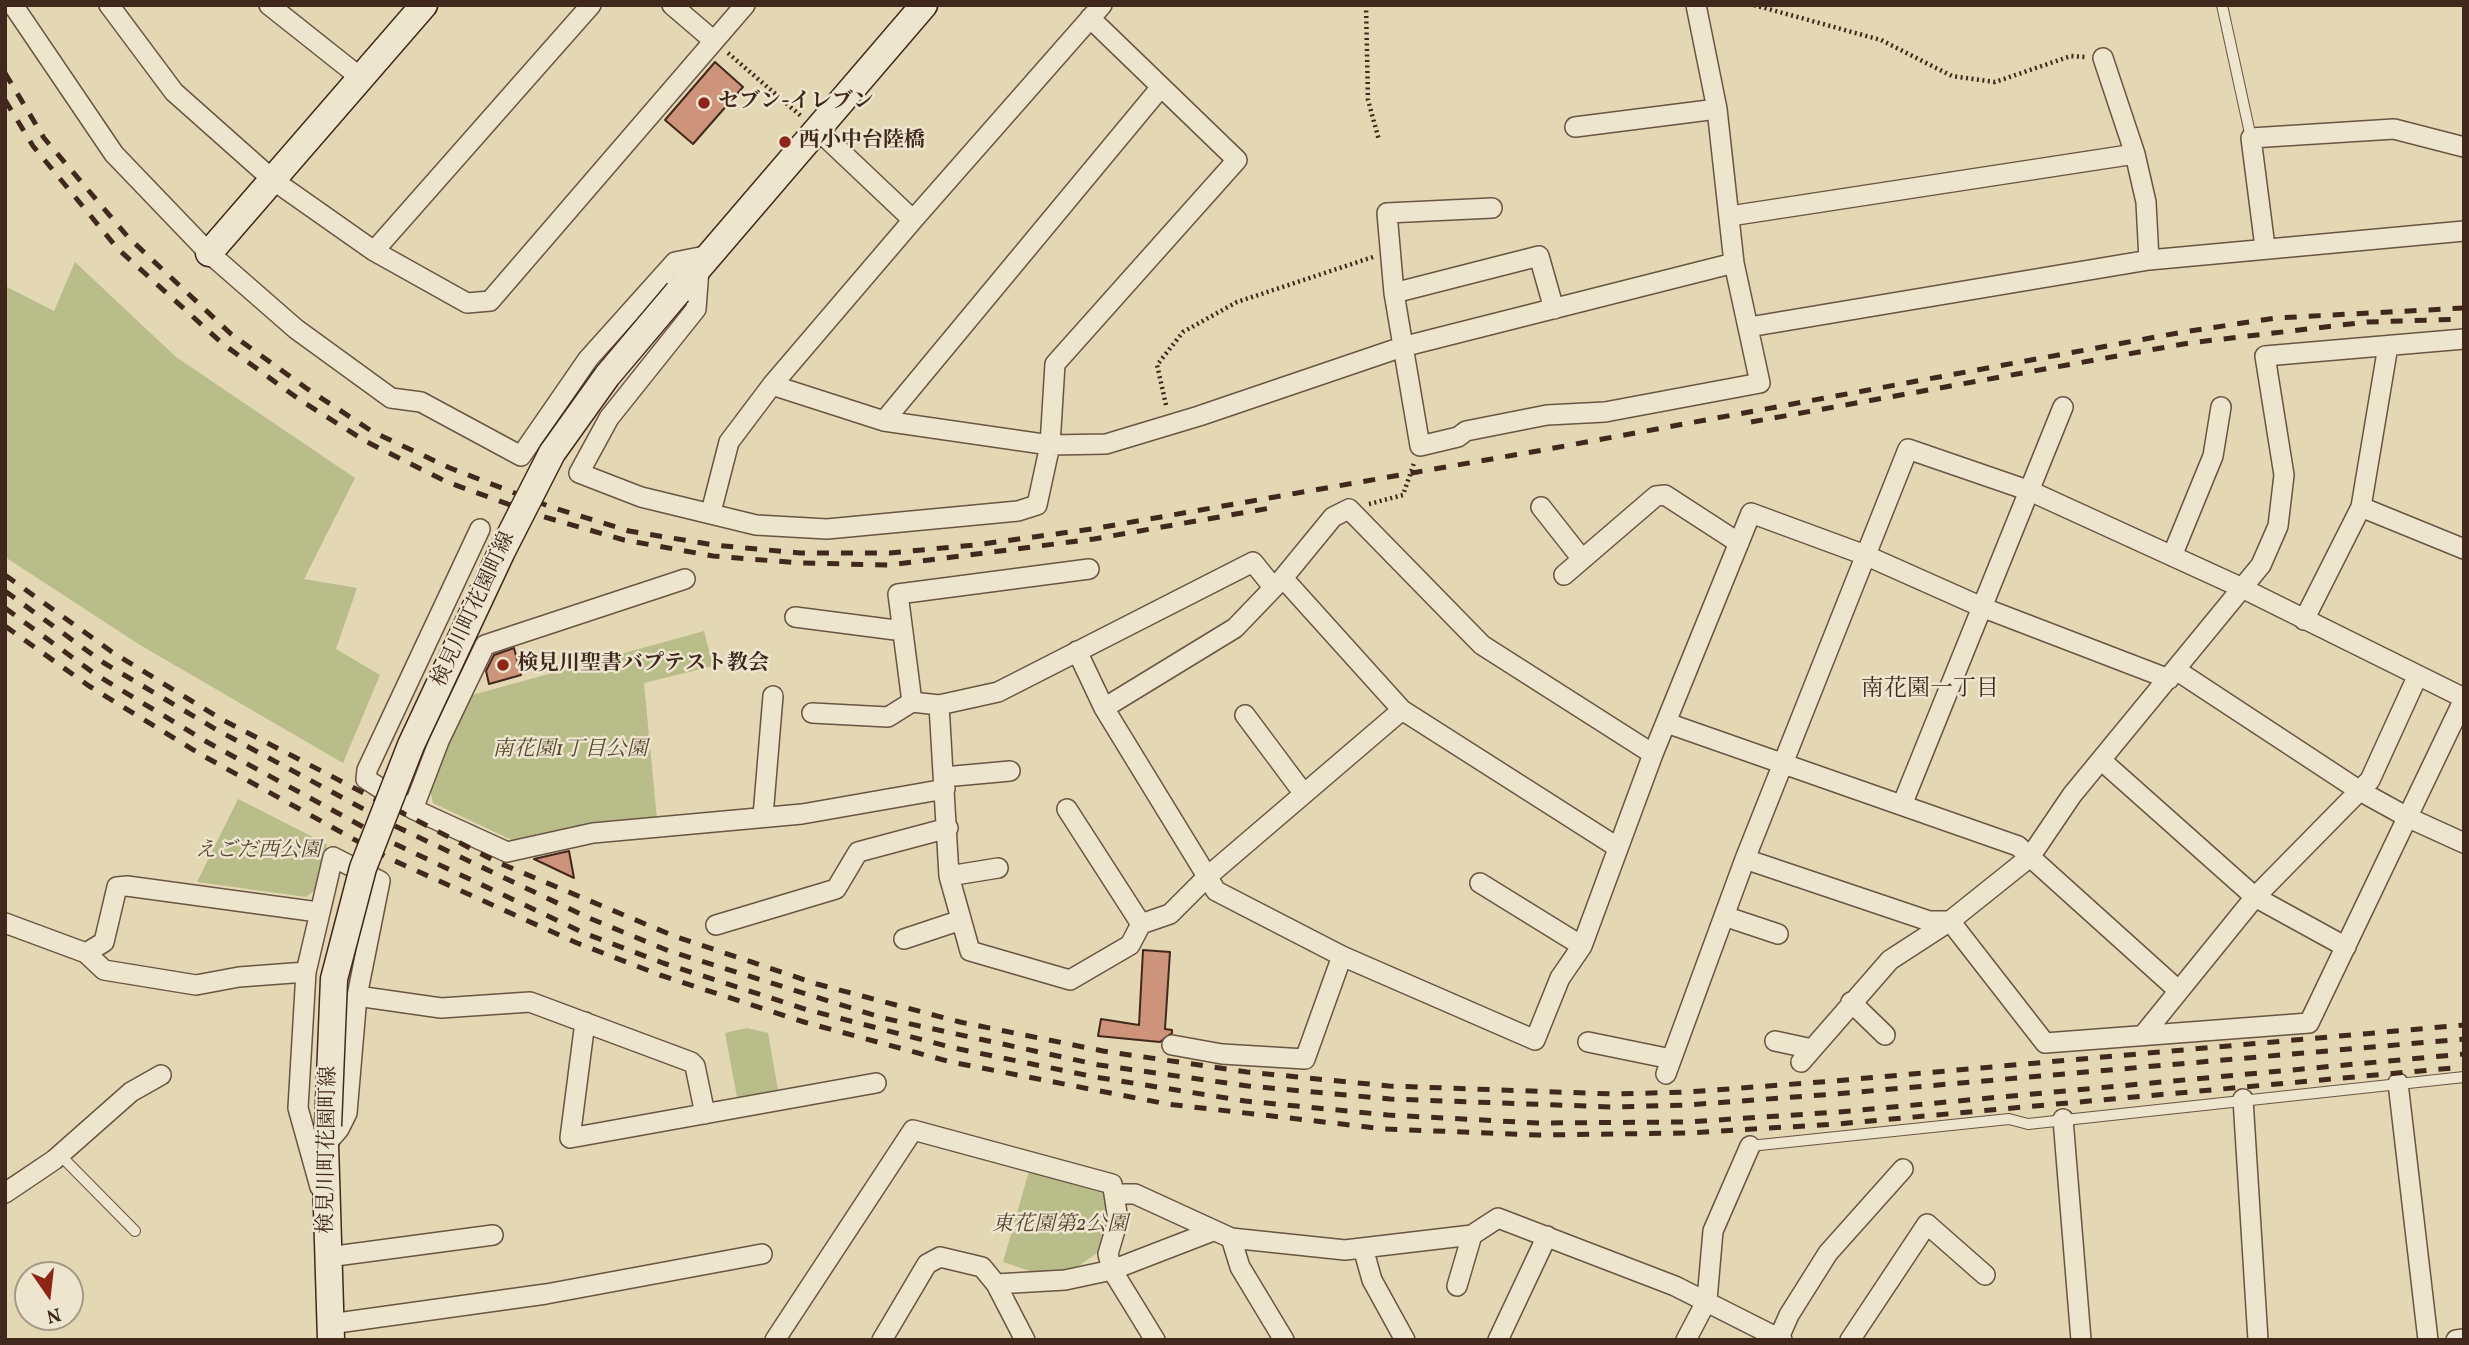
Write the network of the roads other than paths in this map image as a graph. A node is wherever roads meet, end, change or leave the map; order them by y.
1 (13, 5) edge
2 (109, 5) edge
3 (269, 5) edge
4 (424, 5) edge
5 (592, 5) edge
6 (672, 5) edge
7 (745, 5) edge
8 (924, 5) edge
9 (1696, 5) edge
10 (2222, 5) edge
11 (1096, 12) edge
12 (714, 41) junction
13 (2103, 58) road end
14 (361, 78) junction
15 (1161, 87) junction
16 (1717, 110) junction
17 (811, 124) junction
18 (1575, 127) dead end
19 (2251, 138) junction
20 (2464, 147) edge
21 (2135, 153) junction
22 (273, 180) junction
23 (1492, 208) dead end
24 (1730, 216) junction
25 (913, 220) junction
26 (2464, 230) edge
27 (2265, 247) junction
28 (374, 251) junction
29 (209, 253) junction
30 (2149, 260) junction
31 (704, 262) junction
32 (1734, 263) junction
33 (1394, 293) junction
34 (1554, 309) junction
35 (1749, 327) junction
36 (2464, 340) edge
37 (2388, 346) junction
38 (1402, 347) junction
39 (772, 384) junction
40 (2063, 407) dead end
41 (2221, 407) dead end
42 (884, 421) junction
43 (1050, 445) junction
44 (2030, 491) junction
45 (1541, 507) dead end
46 (2361, 507) junction
47 (711, 512) junction
48 (480, 529) dead end
49 (1739, 543) junction
50 (2464, 549) edge
51 (1864, 555) junction
52 (2172, 556) junction
53 (1582, 559) junction
54 (1089, 569) dead end
55 (1564, 575) dead end
56 (685, 579) dead end
57 (1278, 582) junction
58 (2240, 587) junction
59 (1984, 608) junction
60 (795, 617) dead end
61 (2304, 620) junction
62 (902, 631) junction
63 (1077, 651) junction
64 (2173, 674) junction
65 (2417, 677) junction
66 (774, 696) dead end
67 (2464, 699) edge
68 (912, 702) junction
69 (939, 705) junction
70 (1104, 708) junction
71 (1402, 710) junction
72 (813, 713) dead end
73 (1245, 715) dead end
74 (1667, 723) junction
75 (1653, 754) junction
76 (2101, 760) junction
77 (1784, 763) junction
78 (1010, 771) dead end
79 (945, 783) junction
80 (2360, 791) junction
81 (1304, 794) junction
82 (1902, 805) junction
83 (413, 809) junction
84 (1067, 809) dead end
85 (763, 816) junction
86 (2409, 818) junction
87 (948, 828) junction
88 (2464, 843) edge
89 (1617, 847) junction
90 (2029, 857) junction
91 (1745, 859) junction
92 (998, 868) dead end
93 (949, 876) junction
94 (1208, 876) junction
95 (1480, 883) dead end
96 (2255, 897) junction
97 (318, 912) junction
98 (1724, 916) junction
99 (961, 920) junction
100 (1950, 921) junction
101 (5, 923) edge
102 (1141, 924) junction
103 (716, 925) dead end
104 (1778, 934) dead end
105 (904, 939) dead end
106 (1582, 946) junction
107 (2346, 947) junction
108 (86, 953) junction
109 (1342, 956) junction
110 (306, 972) junction
111 (2179, 991) junction
112 (357, 996) junction
113 (1851, 1002) junction
114 (585, 1022) junction
115 (2144, 1034) junction
116 (1885, 1035) dead end
117 (1775, 1041) dead end
118 (1588, 1042) dead end
119 (1172, 1045) dead end
120 (161, 1075) dead end
121 (2464, 1077) edge
122 (876, 1083) dead end
123 (2398, 1083) junction
124 (2243, 1099) junction
125 (705, 1114) junction
126 (2063, 1119) junction
127 (326, 1135) junction
128 (1750, 1146) joint
129 (60, 1155) junction
130 (1903, 1169) dead end
131 (5, 1194) edge
132 (1114, 1194) junction
133 (326, 1208) junction
134 (135, 1231) dead end
135 (1222, 1234) junction
136 (493, 1235) dead end
137 (1472, 1235) junction
138 (1547, 1236) junction
139 (1363, 1248) junction
140 (762, 1254) dead end
141 (328, 1258) junction
142 (1112, 1270) junction
143 (1984, 1275) dead end
144 (996, 1284) junction
145 (1457, 1286) dead end
146 (1707, 1300) junction
147 (330, 1332) edge
148 (1780, 1339) edge
149 (2464, 1339) edge
150 (775, 1340) edge
151 (882, 1340) edge
152 (1025, 1340) edge
153 (1155, 1340) edge
154 (1284, 1340) edge
155 (1405, 1340) edge
156 (1498, 1340) edge
157 (1686, 1340) edge
158 (1850, 1340) edge
159 (2081, 1340) edge
160 (2258, 1340) edge
161 (2428, 1340) edge
162 (2456, 1340) edge

1 - 29 street
2 - 22 street
3 - 14 street
4 - 14 street
5 - 28 street
6 - 12 street
7 - 12 street
8 - 17 street, 検見川町花園町線
9 - 16 street
10 - 19 lane
11 - 15 street
11 - 25 street
12 - 28 street
13 - 21 street
14 - 22 street
15 - 42 street
15 - 43 street
16 - 18 street
16 - 24 street
17 - 25 street
17 - 31 street, 検見川町花園町線
19 - 20 street
19 - 27 street
21 - 24 street
21 - 30 street
22 - 28 street
22 - 29 street
23 - 33 street
24 - 32 street
25 - 39 street
26 - 27 street
27 - 30 street
29 - 31 street
30 - 35 street
31 - 47 street
31 - 127 street, 検見川町花園町線, bridge
32 - 34 street
32 - 35 street
33 - 34 street
33 - 38 street
34 - 38 street
35 - 38 street
36 - 37 street
37 - 46 street
37 - 58 street
38 - 43 street
39 - 42 street
39 - 47 street
40 - 44 street
41 - 52 street
42 - 43 street
43 - 47 street
44 - 51 street
44 - 52 street
44 - 59 street
45 - 53 street
46 - 50 street
46 - 61 street
48 - 83 street
49 - 51 street
49 - 53 street
49 - 74 street
51 - 59 street
51 - 77 street
52 - 58 street
53 - 55 street
54 - 62 street
56 - 83 street
57 - 63 street
57 - 70 street
57 - 71 street
57 - 75 street
58 - 61 street
58 - 64 street
59 - 64 street
59 - 82 street
60 - 62 street
61 - 65 street
62 - 68 street
63 - 69 street
63 - 70 street
64 - 76 street
64 - 80 street
65 - 67 street
65 - 80 street
66 - 85 street
67 - 86 street
68 - 69 street
68 - 72 street
69 - 79 street
70 - 94 street
71 - 81 street
71 - 89 street
73 - 81 street
74 - 75 street
74 - 77 street
75 - 89 street
76 - 90 street
76 - 96 street
77 - 82 street
77 - 91 street
78 - 79 street
79 - 85 street
79 - 87 street
80 - 86 street
80 - 96 street
81 - 94 street
82 - 90 street
83 - 85 street
84 - 102 street
86 - 88 street
86 - 107 street
87 - 93 street
87 - 103 street
89 - 106 street
90 - 100 street
90 - 111 street
91 - 98 street
91 - 100 street
92 - 93 street
93 - 99 street
94 - 102 street
94 - 109 street
95 - 106 street
96 - 107 street
96 - 111 street
97 - 108 street
97 - 110 street
97 - 112 street
98 - 104 street
98 - 118 street
99 - 102 street
99 - 105 street
100 - 113 street
100 - 115 street
101 - 108 street
106 - 109 street
107 - 115 street
108 - 110 street
109 - 119 street
110 - 133 street
111 - 115 street
112 - 114 street
112 - 127 street
113 - 116 street
113 - 117 street
114 - 125 street
114 - 125 street
120 - 129 street
121 - 123 lane
122 - 125 street
123 - 124 lane
123 - 161 street
124 - 126 lane
124 - 160 street
126 - 128 lane
126 - 159 street
127 - 133 street, 検見川町花園町線
128 - 146 street
129 - 131 street
129 - 134 lane
130 - 148 street
132 - 135 street
132 - 142 street
132 - 150 street
133 - 141 street, 検見川町花園町線
135 - 139 street
135 - 142 street
135 - 154 street
136 - 141 street
137 - 138 street
137 - 139 street
137 - 145 street
138 - 146 street
138 - 156 street
139 - 155 street
140 - 147 street
141 - 147 street, 検見川町花園町線
142 - 144 street
142 - 153 street
143 - 158 street
144 - 151 street
144 - 152 street
146 - 148 street
146 - 157 street
149 - 162 street

